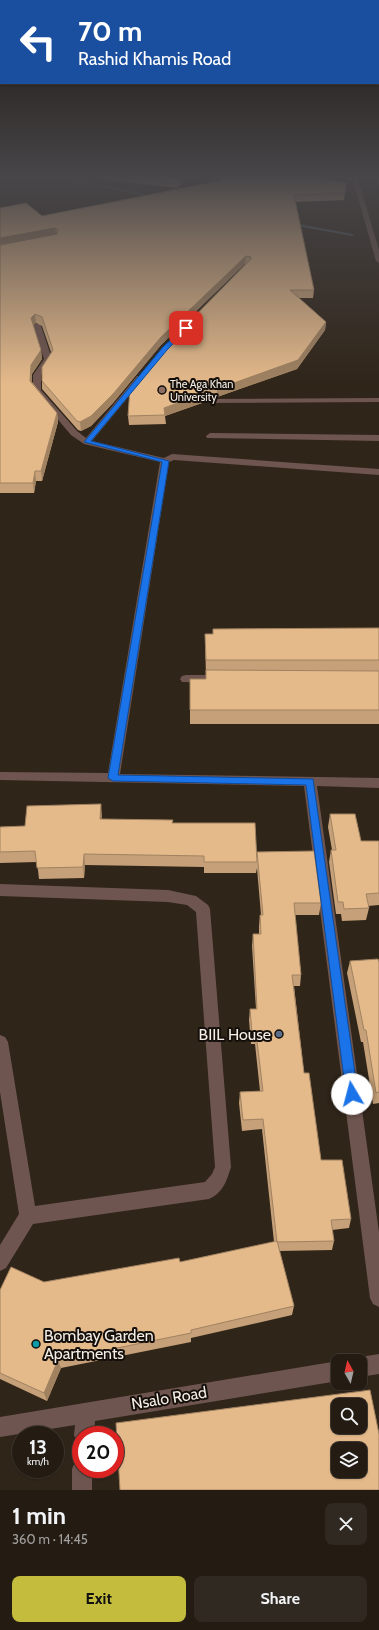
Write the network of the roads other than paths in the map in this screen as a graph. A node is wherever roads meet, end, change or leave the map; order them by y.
1 (374, 246) edge
2 (378, 258) edge
3 (37, 326) edge
4 (146, 371) edge
5 (379, 400) edge
6 (205, 401) edge
7 (210, 436) dead end
8 (379, 438) edge
9 (87, 442) junction
10 (166, 461) junction
11 (379, 472) edge
12 (186, 679) dead end
13 (232, 679) edge
14 (0, 776) edge
15 (113, 778) junction
16 (310, 781) junction
17 (379, 783) edge
18 (0, 890) edge
19 (0, 1042) edge
20 (28, 1216) junction
21 (0, 1262) edge
22 (379, 1298) edge
23 (379, 1364) edge
24 (367, 1367) edge
25 (331, 1372) edge
26 (85, 1412) junction
27 (84, 1426) edge
28 (0, 1427) edge
29 (82, 1478) edge
30 (82, 1490) edge

1 - 2 street
3 - 9 street
4 - 9 street
5 - 6 street
7 - 8 street
9 - 10 street
10 - 11 street
10 - 15 street
12 - 13 street
14 - 15 street
15 - 16 street
16 - 17 street
16 - 22 street
18 - 20 street
19 - 20 street
20 - 21 street
23 - 24 street
25 - 26 street, Nsalo Road
26 - 27 street
26 - 28 street, Nsalo Road
29 - 30 street

